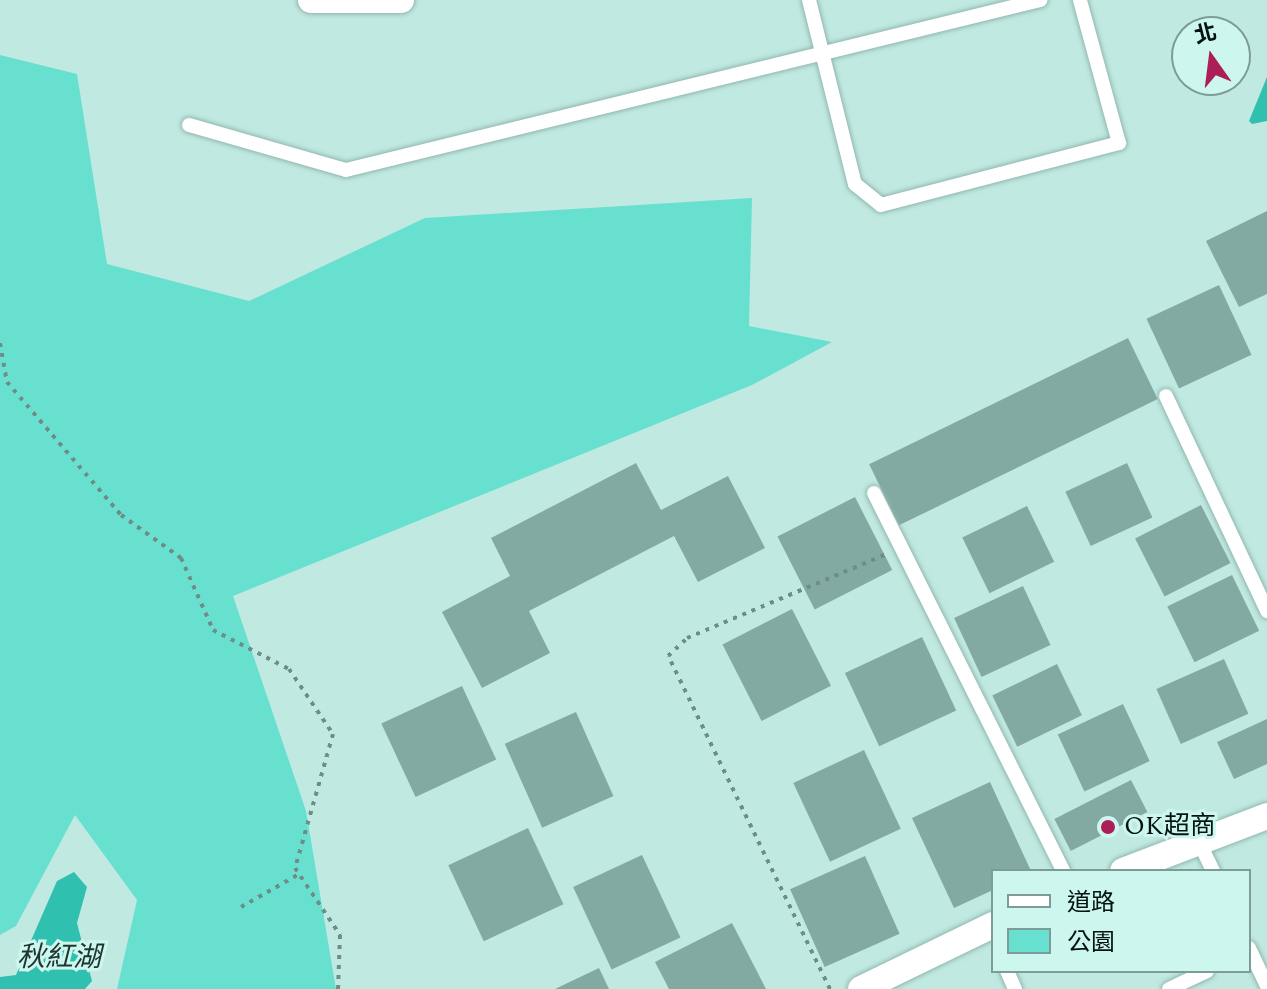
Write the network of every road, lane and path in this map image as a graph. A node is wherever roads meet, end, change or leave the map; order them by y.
1 (311, 0) edge
2 (401, 0) edge
3 (809, 0) edge
4 (1040, 0) edge
5 (1080, 0) edge
6 (823, 53) junction
7 (189, 125) dead end
8 (0, 343) edge
9 (0, 382) edge
10 (7, 382) junction
11 (1166, 396) dead end
12 (874, 493) dead end
13 (902, 548) junction
14 (1267, 611) edge
15 (1267, 816) edge
16 (1199, 842) junction
17 (1062, 869) edge
18 (1128, 869) edge
19 (1212, 869) edge
20 (299, 874) junction
21 (241, 907) dead end
22 (991, 932) edge
23 (1251, 954) edge
24 (1203, 973) edge
25 (1267, 986) edge
26 (338, 989) edge
27 (830, 989) edge
28 (861, 989) edge
29 (1169, 989) edge

1 - 2 street
3 - 6 lane
4 - 6 lane
5 - 6 lane
6 - 7 lane
8 - 10 path
9 - 10 path
10 - 20 path
11 - 14 lane
12 - 13 lane
13 - 17 lane
13 - 27 path
15 - 16 street
16 - 18 street
16 - 19 lane
20 - 21 path
20 - 26 path
22 - 28 street
23 - 25 lane
24 - 29 lane

